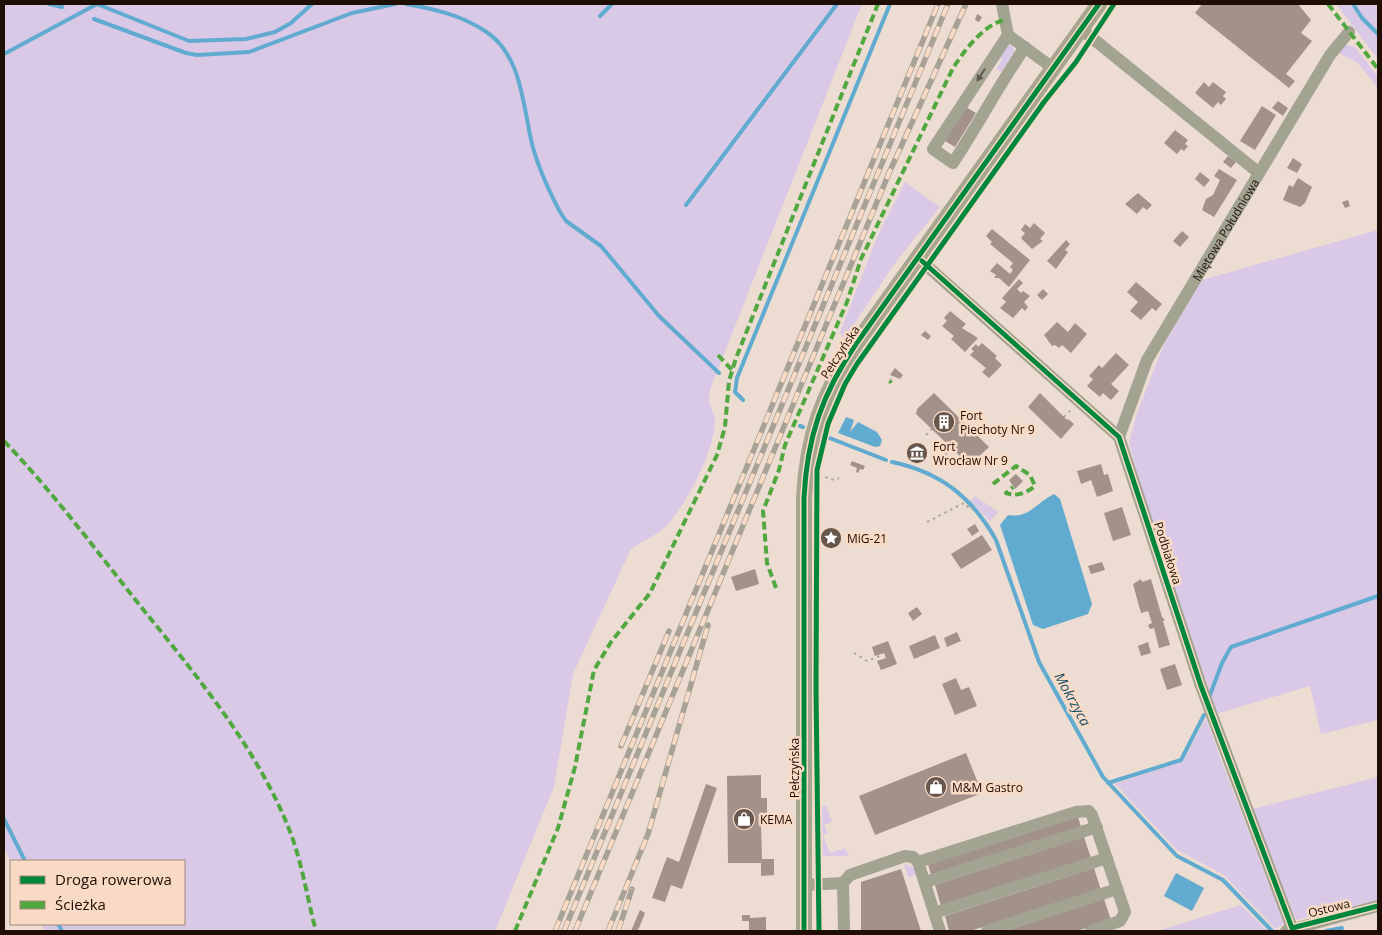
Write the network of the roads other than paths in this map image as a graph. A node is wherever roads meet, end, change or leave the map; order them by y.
1 (1002, 4) edge
2 (1099, 4) edge
3 (1081, 29) junction
4 (1349, 32) dead end
5 (1008, 35) junction
6 (1025, 47) junction
7 (1053, 68) junction
8 (1259, 173) junction
9 (918, 258) junction
10 (1119, 437) junction
11 (1097, 828) junction
12 (1107, 858) junction
13 (918, 862) junction
14 (924, 882) junction
15 (843, 883) junction
16 (805, 885) junction
17 (1118, 889) junction
18 (1378, 906) edge
19 (934, 913) junction
20 (1289, 930) edge
21 (804, 931) edge
22 (844, 931) edge
23 (940, 931) edge
24 (987, 931) edge
25 (1091, 931) edge

1 - 5 street
2 - 3 main road, Pełczyńska
3 - 7 main road, Pełczyńska
3 - 8 street
4 - 8 street, Miętowa Południowa
5 - 6 street
5 -> 6 street
6 - 7 street
7 - 9 main road, Pełczyńska
8 - 10 street, Miętowa Południowa
9 - 10 street
9 - 16 main road, Pełczyńska
10 - 20 street, Podbiałowa
11 - 12 street
11 - 13 street
11 - 14 street
12 - 17 street
12 - 19 street
13 - 14 street
13 - 15 street
14 - 19 street
15 - 16 street
15 - 22 street
16 - 21 main road, Pełczyńska
17 - 24 street
17 - 25 street
18 - 20 street, Ostowa
19 - 23 street

